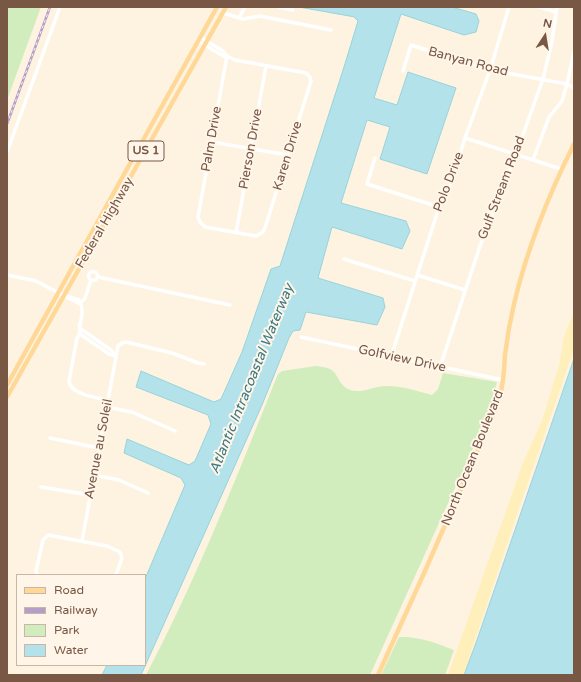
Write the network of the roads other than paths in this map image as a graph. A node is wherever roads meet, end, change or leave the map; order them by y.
1 (60, 7) edge
2 (217, 7) edge
3 (226, 7) edge
4 (245, 7) edge
5 (280, 7) edge
6 (509, 7) edge
7 (539, 7) edge
8 (557, 7) edge
9 (293, 10) dead end
10 (556, 12) junction
11 (223, 13) junction
12 (239, 18) junction
13 (331, 30) dead end
14 (199, 39) junction
15 (206, 43) junction
16 (574, 51) edge
17 (227, 56) junction
18 (266, 66) junction
19 (490, 70) junction
20 (402, 71) dead end
21 (543, 79) junction
22 (567, 84) junction
23 (574, 88) edge
24 (155, 118) junction
25 (465, 138) junction
26 (212, 142) junction
27 (574, 144) edge
28 (251, 149) junction
29 (7, 152) edge
30 (516, 154) junction
31 (288, 156) junction
32 (375, 158) dead end
33 (534, 160) junction
34 (128, 167) junction
35 (135, 170) junction
36 (561, 170) junction
37 (108, 203) junction
38 (117, 203) junction
39 (439, 207) junction
40 (109, 216) junction
41 (236, 233) junction
42 (344, 259) dead end
43 (7, 275) edge
44 (417, 275) junction
45 (98, 277) junction
46 (91, 280) junction
47 (415, 281) junction
48 (465, 290) junction
49 (59, 292) junction
50 (64, 295) junction
51 (80, 304) junction
52 (230, 305) dead end
53 (79, 325) junction
54 (80, 334) junction
55 (301, 337) dead end
56 (116, 356) junction
57 (391, 357) junction
58 (204, 364) dead end
59 (440, 367) junction
60 (10, 379) junction
61 (503, 380) junction
62 (7, 385) edge
63 (8, 395) edge
64 (108, 400) junction
65 (106, 407) junction
66 (175, 431) dead end
67 (50, 438) dead end
68 (99, 448) junction
69 (94, 475) junction
70 (42, 486) dead end
71 (148, 493) dead end
72 (90, 495) junction
73 (82, 541) junction
74 (37, 574) edge
75 (116, 574) edge
76 (378, 675) edge

1 - 29 street
2 - 14 main road, Federal Highway / US 1
3 - 11 main road, Federal Highway / US 1
4 - 12 street
5 - 9 street
6 - 19 street, Polo Drive
7 - 10 street
8 - 10 street, Gulf Stream Road
10 - 21 street, Gulf Stream Road
11 - 12 street
11 - 15 main road, Federal Highway / US 1
12 - 13 street
14 - 15 street
14 - 24 main road, Federal Highway / US 1
15 - 17 street
15 - 35 main road, Federal Highway / US 1
16 - 22 street
17 - 18 street
17 - 26 street, Palm Drive
18 - 28 street, Pierson Drive
18 - 31 street, Karen Drive
19 - 20 street, Banyan Road
19 - 21 street, Banyan Road
19 - 25 street, Polo Drive
21 - 22 street, Banyan Road
21 - 30 street, Gulf Stream Road
22 - 23 street, Banyan Road
22 - 33 street
24 - 34 main road, Federal Highway / US 1
24 - 35 main road
25 - 30 street
25 - 39 street, Polo Drive
26 - 28 street
26 - 41 street, Palm Drive
27 - 36 main road, North Ocean Boulevard
28 - 31 street
28 - 41 street, Pierson Drive
30 - 33 street
30 - 48 street, Gulf Stream Road
31 - 41 street, Karen Drive
32 - 39 street
33 - 36 street
34 - 37 main road, Federal Highway / US 1
34 - 38 main road
35 - 38 main road, Federal Highway / US 1
36 - 61 main road, North Ocean Boulevard
37 - 40 main road
37 - 49 main road, Federal Highway / US 1
38 - 40 main road, Federal Highway / US 1
39 - 44 street, Polo Drive
40 - 50 main road, Federal Highway / US 1
42 - 47 street
43 - 49 street
44 - 47 street, Polo Drive
44 - 48 street
45 - 46 street
45 - 46 street
45 - 52 street
46 - 51 street
47 - 57 street, Polo Drive
48 - 59 street, Gulf Stream Road
49 - 50 street
49 - 60 main road, Federal Highway / US 1
50 - 51 street
50 - 63 main road, Federal Highway / US 1
51 - 53 street
53 - 54 street
53 - 56 street
54 - 56 street
54 - 64 street
55 - 57 street, Golfview Drive
56 - 58 street
56 - 64 street, Avenue au Soleil
57 - 59 street, Golfview Drive
59 - 61 street, Golfview Drive
60 - 62 main road, Federal Highway / US 1
60 - 63 main road
61 - 76 main road, North Ocean Boulevard
64 - 65 street, Avenue au Soleil
65 - 66 street
65 - 68 street, Avenue au Soleil
67 - 68 street
68 - 69 street, Avenue au Soleil
69 - 71 street
69 - 72 street, Avenue au Soleil
70 - 72 street
72 - 73 street, Avenue au Soleil
73 - 74 street
73 - 75 street

